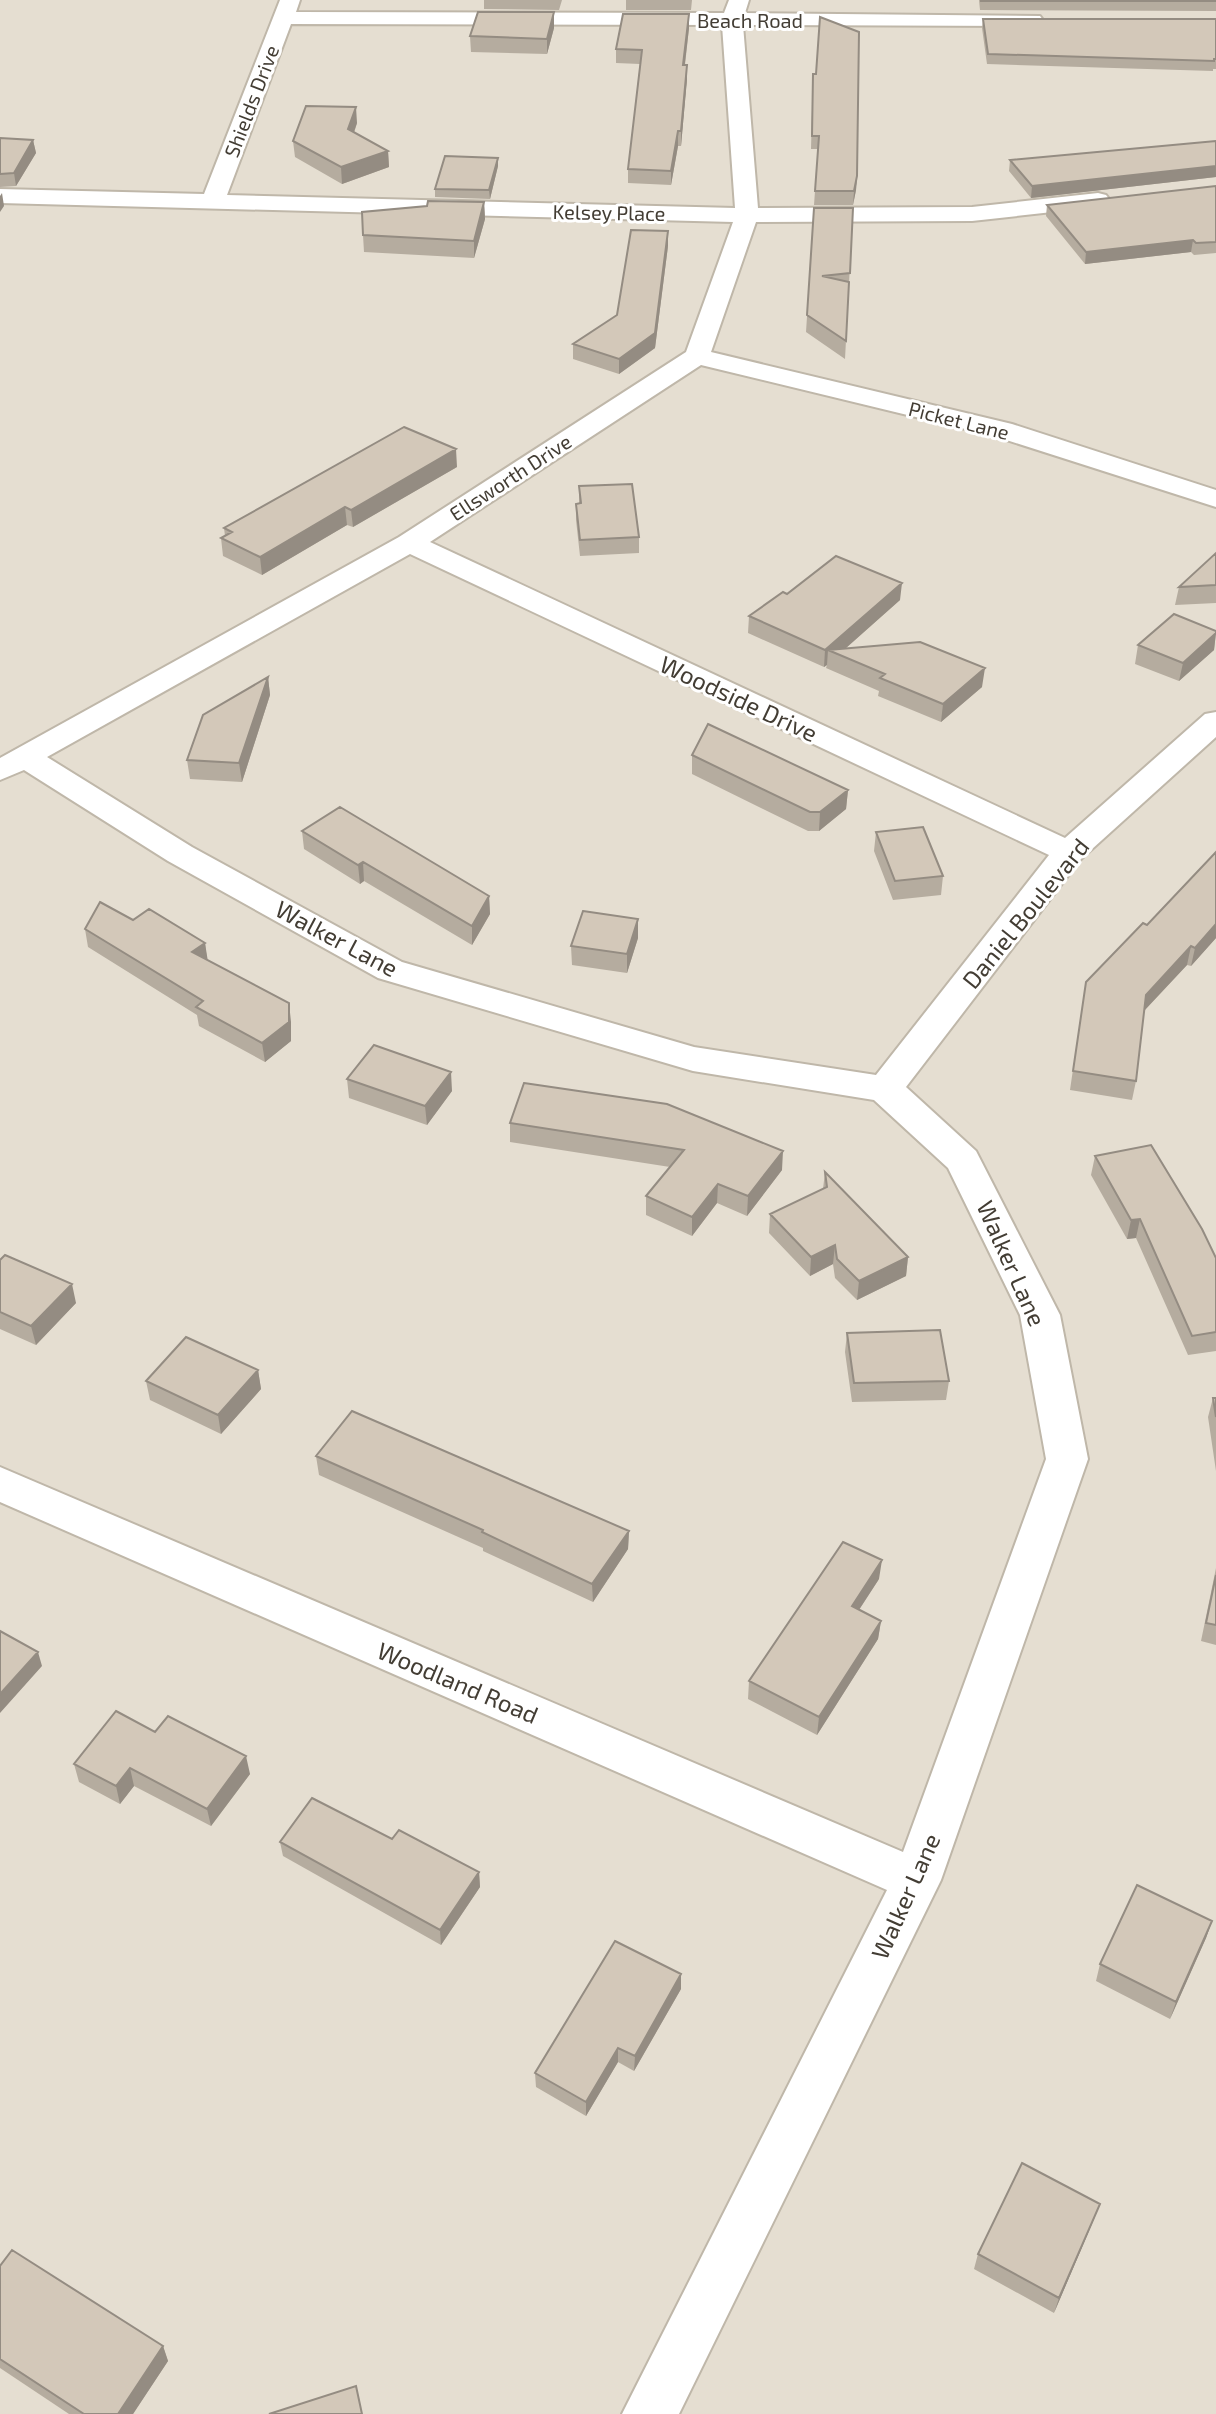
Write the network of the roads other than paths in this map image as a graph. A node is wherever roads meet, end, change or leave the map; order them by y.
1 (287, 9) edge
2 (736, 10) edge
3 (1060, 20) edge
4 (0, 196) edge
5 (1125, 197) edge
6 (212, 203) junction
7 (747, 215) junction
8 (697, 356) junction
9 (1216, 499) edge
10 (409, 543) junction
11 (1216, 721) edge
12 (12, 764) edge
13 (1069, 852) junction
14 (885, 1089) junction
15 (0, 1484) edge
16 (917, 1880) junction
17 (650, 2414) edge

1 - 2 street, Beach Road
1 - 6 street, Shields Drive
2 - 3 street, Beach Road
2 - 7 street
4 - 6 street, Kelsey Place
5 - 7 street, Kelsey Place
6 - 7 street, Kelsey Place
7 - 8 street
8 - 9 street, Picket Lane
8 - 10 street, Ellsworth Drive
10 - 12 street, Ellsworth Drive
10 - 13 street, Woodside Drive
11 - 13 street, Daniel Boulevard
12 - 14 street, Walker Lane
13 - 14 street, Daniel Boulevard
14 - 16 street, Walker Lane
15 - 16 street, Woodland Road
16 - 17 street, Walker Lane

